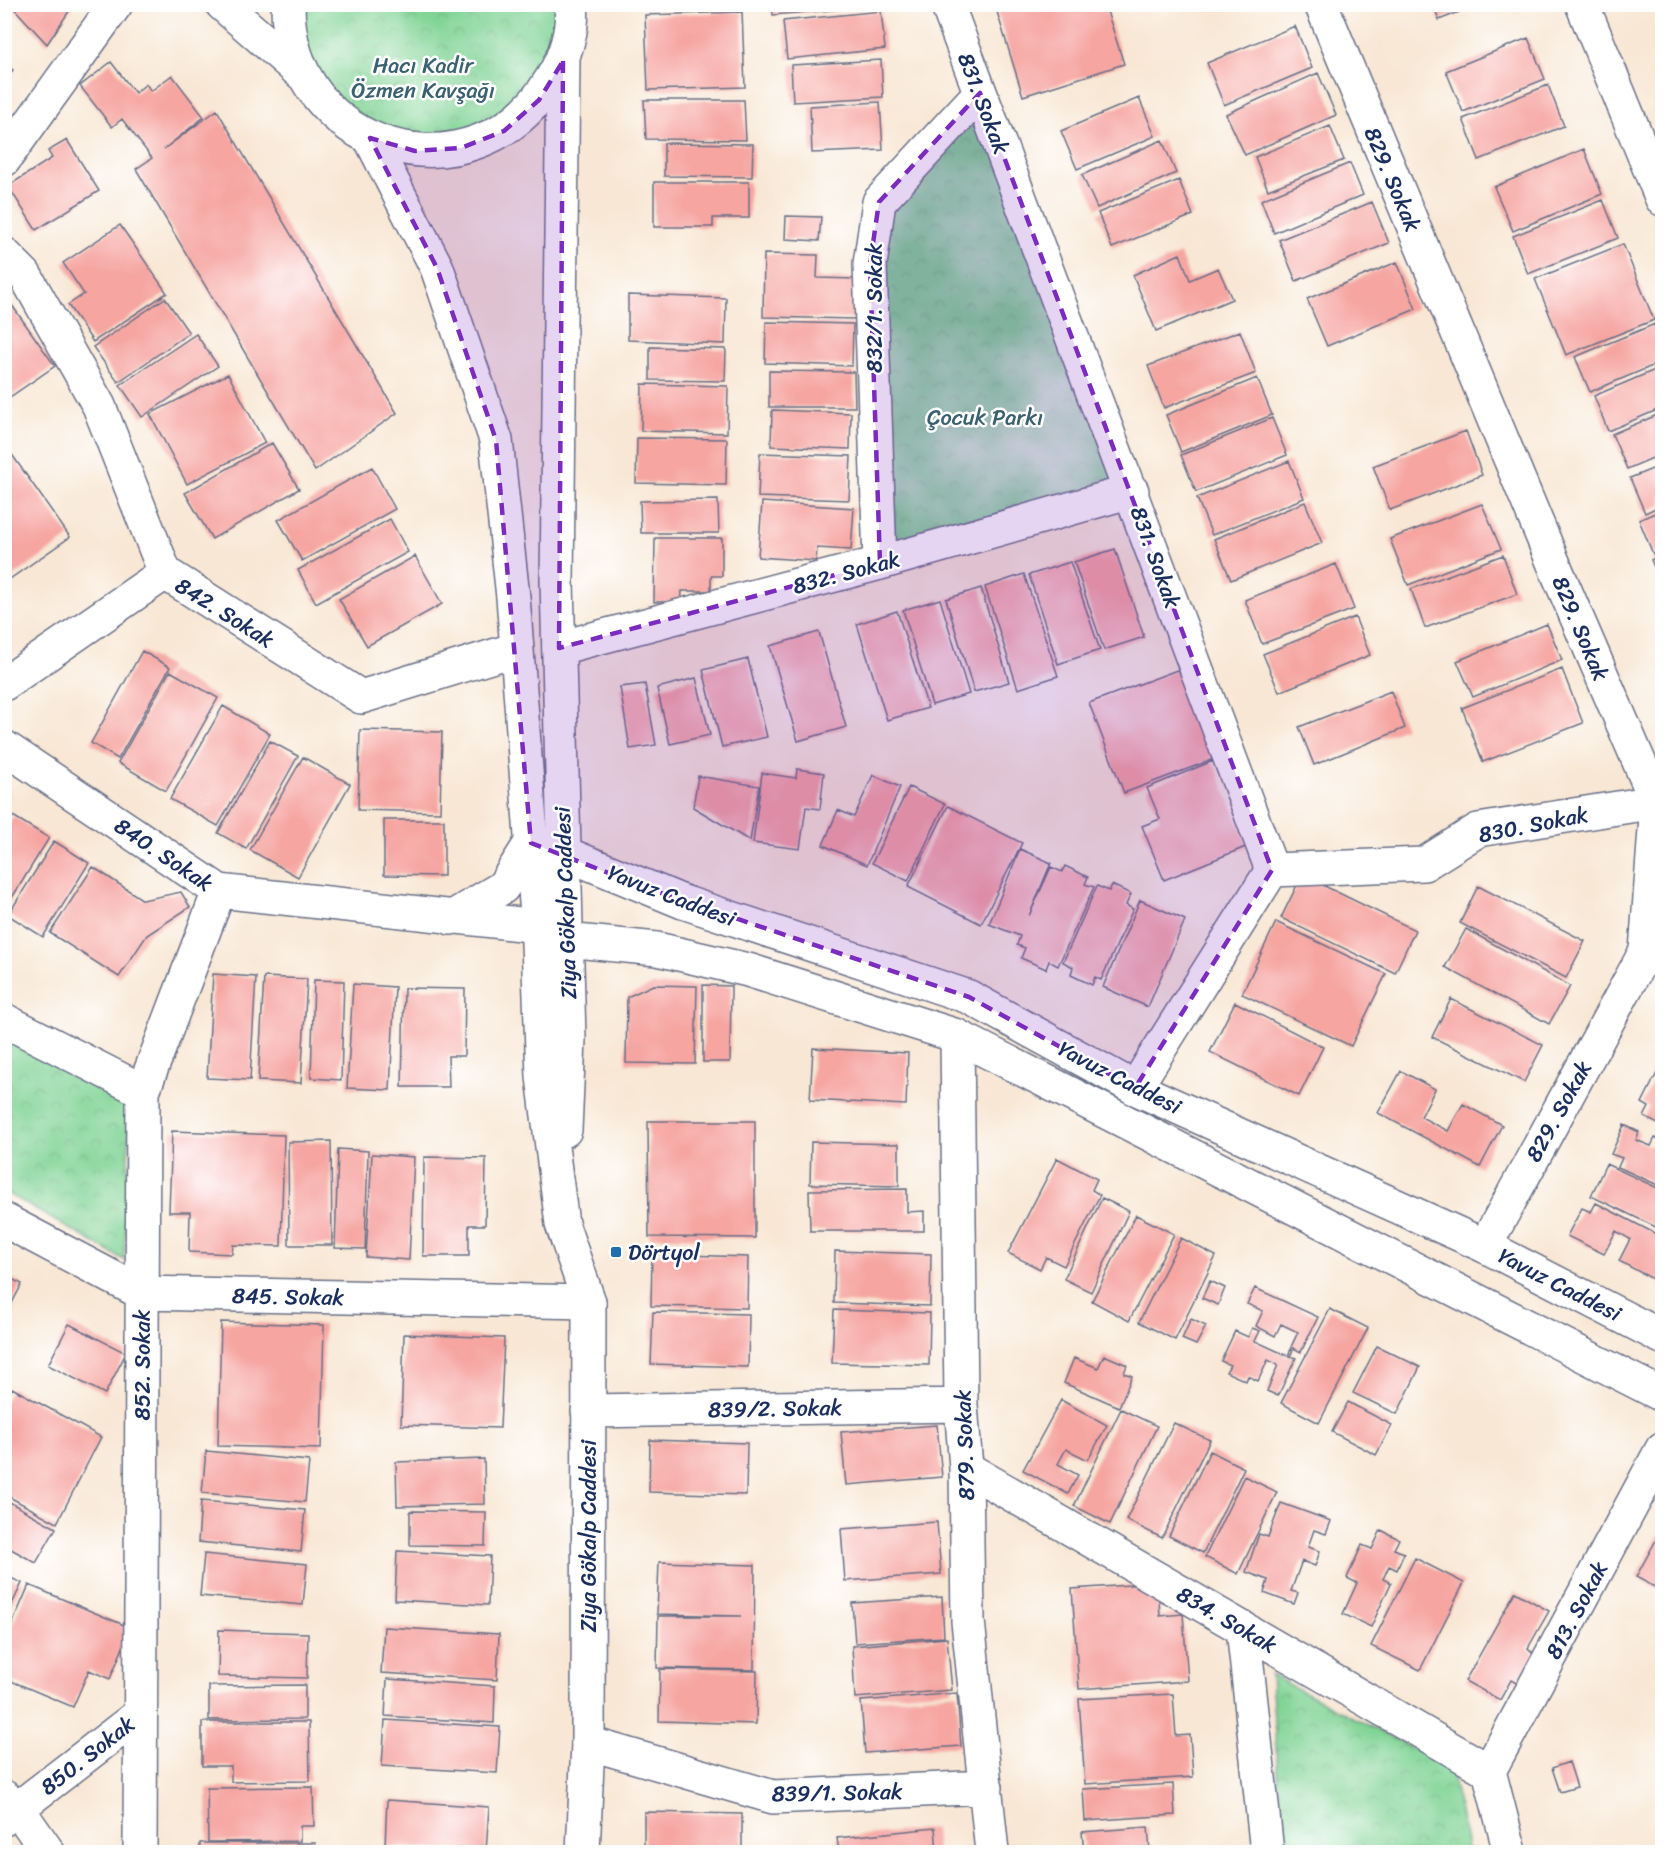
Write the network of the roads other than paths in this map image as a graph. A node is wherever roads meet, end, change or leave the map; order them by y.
1 (116, 4) edge
2 (222, 4) edge
3 (288, 4) edge
4 (571, 4) edge
5 (947, 4) edge
6 (1321, 4) edge
7 (1582, 4) edge
8 (563, 61) junction
9 (303, 75) junction
10 (980, 93) junction
11 (370, 138) junction
12 (4, 160) edge
13 (1662, 198) edge
14 (4, 254) edge
15 (1132, 491) junction
16 (880, 563) junction
17 (165, 573) junction
18 (559, 648) junction
19 (516, 649) junction
20 (4, 684) edge
21 (4, 747) edge
22 (1660, 802) edge
23 (531, 843) junction
24 (564, 853) junction
25 (1272, 870) junction
26 (219, 891) junction
27 (451, 918) junction
28 (537, 926) junction
29 (566, 940) junction
30 (4, 1020) edge
31 (957, 1036) junction
32 (1135, 1088) junction
33 (143, 1091) junction
34 (4, 1220) edge
35 (562, 1224) junction
36 (1485, 1246) junction
37 (142, 1293) junction
38 (589, 1302) junction
39 (1662, 1337) edge
40 (1662, 1395) edge
41 (961, 1405) junction
42 (588, 1411) junction
43 (1662, 1449) edge
44 (966, 1468) junction
45 (1243, 1628) junction
46 (140, 1714) junction
47 (588, 1743) junction
48 (1489, 1771) junction
49 (986, 1787) junction
50 (9, 1808) edge
51 (48, 1852) edge
52 (140, 1852) edge
53 (584, 1852) edge
54 (993, 1852) edge
55 (1267, 1852) edge
56 (1509, 1852) edge

1 - 12 street
2 - 9 street
3 - 9 street
4 - 8 street
5 - 10 street, 831. Sokak
6 - 22 street, 829. Sokak
7 - 13 street
8 - 11 street
8 - 18 street, Ziya Gökalp Caddesi
9 - 11 street
10 - 15 street, 831. Sokak
10 - 16 street, 832/1. Sokak
11 - 19 street, Ziya Gökalp Caddesi
14 - 17 street, 842. Sokak
15 - 16 street, 832. Sokak
15 - 25 street, 831. Sokak
16 - 18 street, 832. Sokak
17 - 19 street, 842. Sokak
17 - 20 street
18 - 24 street, Ziya Gökalp Caddesi
19 - 23 street, Ziya Gökalp Caddesi
21 - 26 street, 840. Sokak
22 - 25 street, 830. Sokak
22 - 36 street, 829. Sokak
23 - 24 street, Yavuz Caddesi
23 - 27 street
23 - 28 street, Ziya Gökalp Caddesi
24 - 29 street, Ziya Gökalp Caddesi
24 - 32 street, Yavuz Caddesi
25 - 32 street
26 - 27 street, 840. Sokak
26 - 33 street, 852. Sokak
27 - 28 street, 840. Sokak
28 - 29 street
28 - 35 street, Ziya Gökalp Caddesi
29 - 31 street, Yavuz Caddesi
29 - 35 street, Ziya Gökalp Caddesi
30 - 33 street
31 - 40 street, Yavuz Caddesi
31 - 41 street, 879. Sokak
32 - 36 street, Yavuz Caddesi
33 - 37 street, 852. Sokak
34 - 37 street, 845. Sokak
35 - 38 street, Ziya Gökalp Caddesi
36 - 39 street, Yavuz Caddesi
37 - 38 street, 845. Sokak
37 - 46 street, 852. Sokak
38 - 42 street, Ziya Gökalp Caddesi
41 - 42 street, 839/2. Sokak
41 - 44 street, 879. Sokak
42 - 47 street, Ziya Gökalp Caddesi
43 - 48 street, 813. Sokak
44 - 45 street, 834. Sokak
44 - 49 street, 879. Sokak
45 - 48 street, 834. Sokak
45 - 55 street
46 - 50 street, 850. Sokak
46 - 52 street, 852. Sokak
47 - 49 street, 839/1. Sokak
47 - 53 street, Ziya Gökalp Caddesi
48 - 56 street
49 - 54 street, 879. Sokak
50 - 51 street

